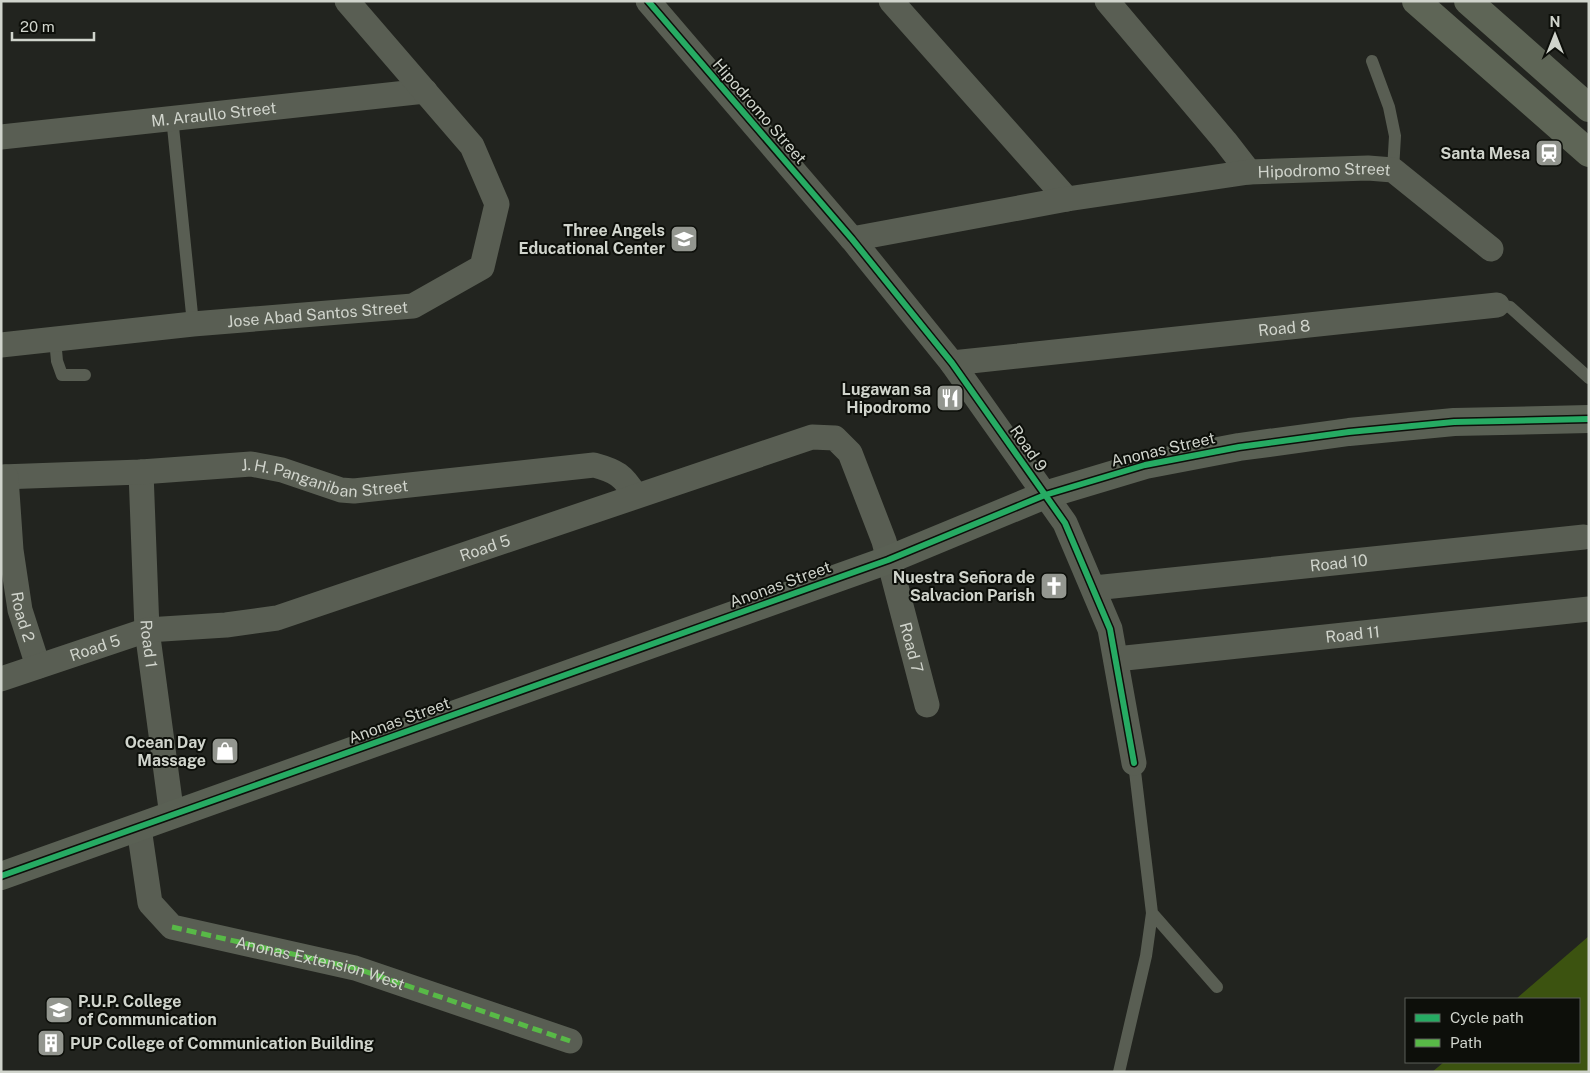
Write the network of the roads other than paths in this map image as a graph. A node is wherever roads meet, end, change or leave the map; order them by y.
1 (347, 1) edge
2 (648, 1) edge
3 (891, 1) edge
4 (1106, 1) edge
5 (1416, 1) edge
6 (1460, 1) edge
7 (1468, 1) edge
8 (1372, 61) dead end
9 (425, 91) junction
10 (1589, 98) edge
11 (1589, 108) edge
12 (172, 117) junction
13 (1, 137) edge
14 (1589, 153) edge
15 (1394, 170) junction
16 (1248, 172) junction
17 (1067, 199) junction
18 (852, 238) junction
19 (1491, 249) dead end
20 (1497, 305) joint
21 (193, 324) junction
22 (55, 339) junction
23 (1, 345) edge
24 (952, 363) junction
25 (85, 375) dead end
26 (1589, 378) edge
27 (1589, 419) edge
28 (141, 472) junction
29 (4, 477) edge
30 (635, 495) junction
31 (1045, 495) junction
32 (1584, 537) dead end
33 (888, 560) junction
34 (1094, 588) junction
35 (1589, 609) edge
36 (147, 630) junction
37 (1116, 659) junction
38 (38, 666) junction
39 (1, 679) edge
40 (927, 705) dead end
41 (1134, 763) joint
42 (172, 816) junction
43 (139, 828) junction
44 (1, 876) edge
45 (1152, 913) junction
46 (1217, 987) dead end
47 (570, 1041) dead end
48 (1119, 1072) edge

1 - 9 street, Jose Abad Santos Street
2 - 18 street, Hipodromo Street
3 - 17 street
4 - 16 street, Hipodromo Street
5 - 14 highway
6 - 10 lane
7 - 11 highway
8 - 15 lane
9 - 12 street, M. Araullo Street
9 - 21 street, Jose Abad Santos Street
12 - 13 street, M. Araullo Street
12 - 21 lane
15 - 16 street, Hipodromo Street
15 - 19 street, Hipodromo Street
16 - 17 street, Hipodromo Street
17 - 18 street, Hipodromo Street
18 - 24 street, Road 9
20 - 24 street, Road 8
20 - 26 lane, Road 8
21 - 22 street, Jose Abad Santos Street
22 - 23 street, Jose Abad Santos Street
22 - 25 lane
24 - 31 street, Road 9
27 - 31 street, Anonas Street
28 - 29 street, J. H. Panganiban Street
28 - 30 street, J. H. Panganiban Street
28 - 36 street, Road 1
29 - 38 street, Road 2
30 - 33 street, Road 5
30 - 36 street, Road 5
31 - 33 street, Anonas Street
31 - 34 street, Road 9
32 - 34 street, Road 10
33 - 40 street, Road 7
33 - 42 street, Anonas Street
34 - 37 street, Road 9
35 - 37 street, Road 11
36 - 38 street, Road 5
36 - 42 street, Road 1
37 - 41 street, Road 9
38 - 39 street, Road 5
41 - 45 lane
42 - 43 street, Anonas Street
43 - 44 street, Anonas Street
43 - 47 street, Anonas Extension West
45 - 46 lane
45 - 48 lane

